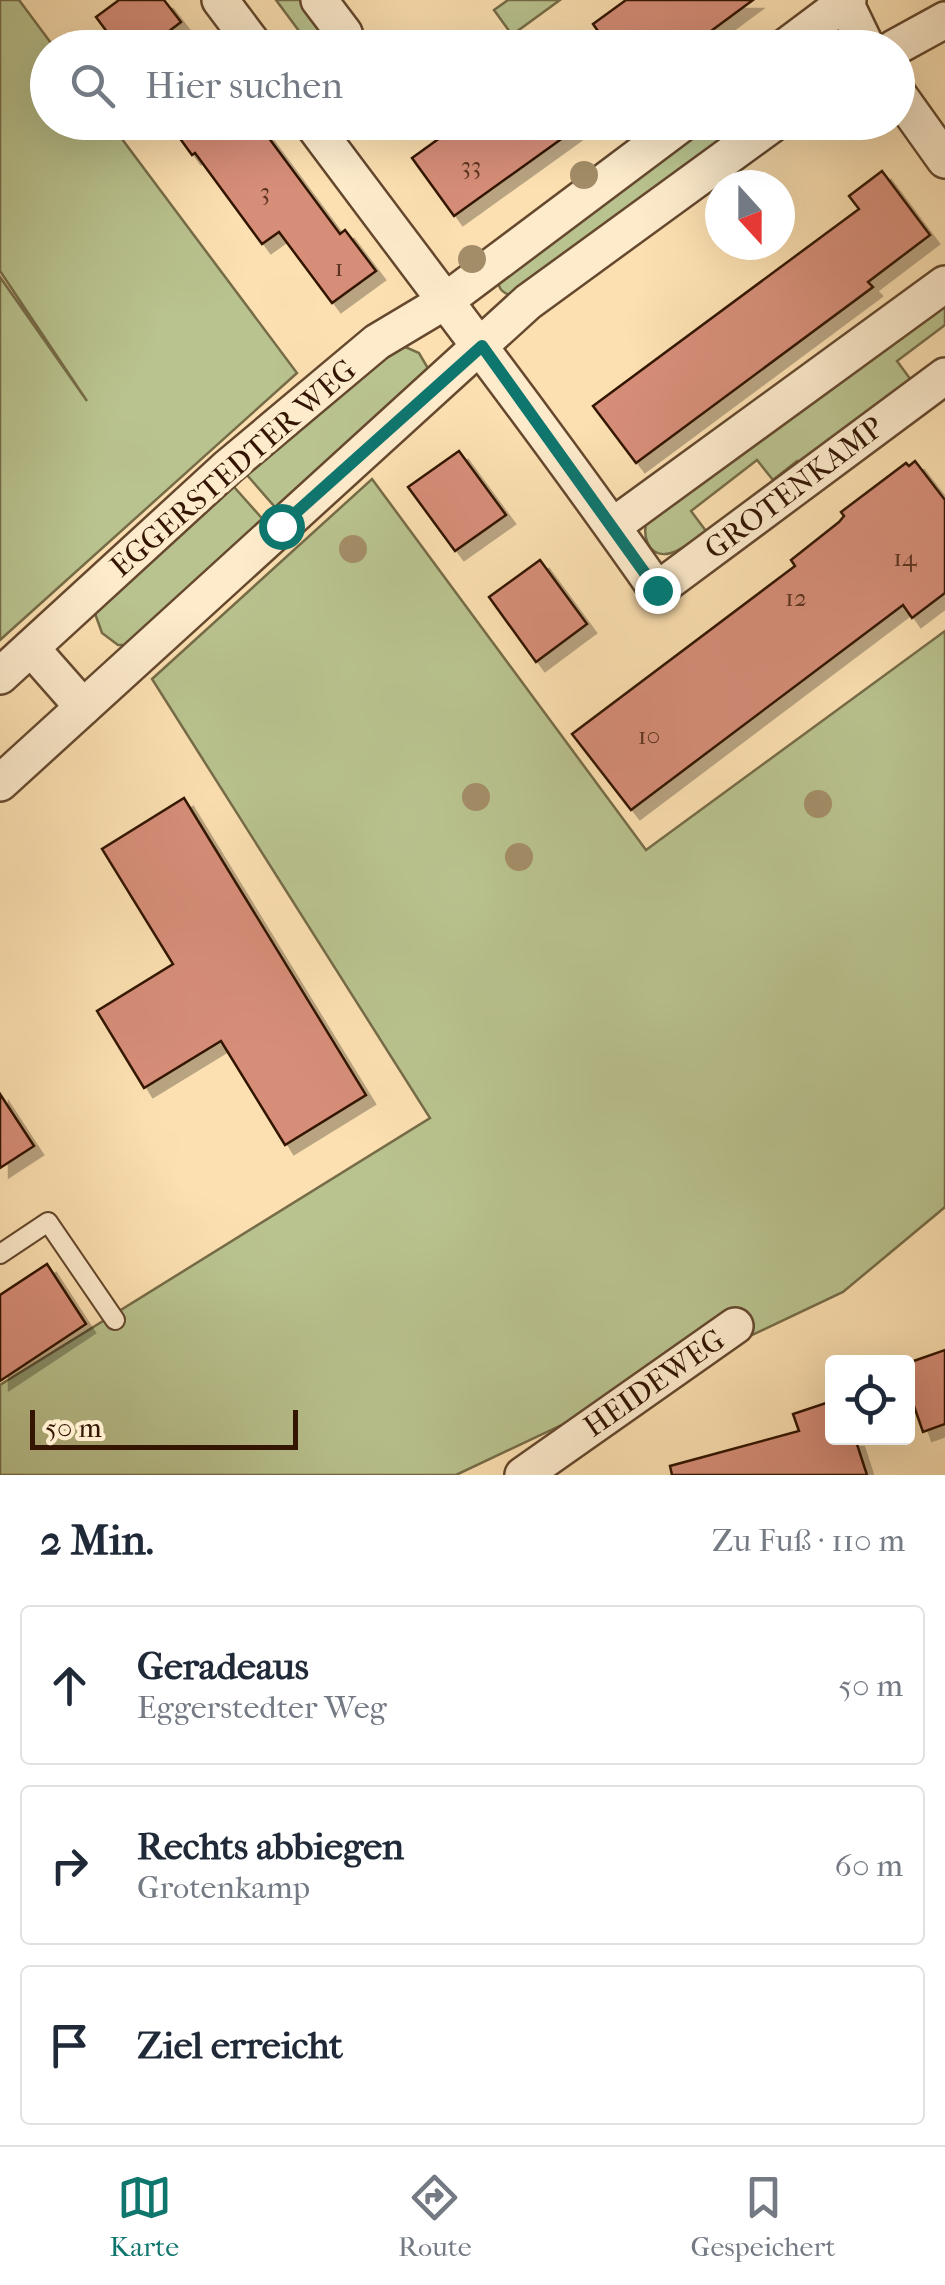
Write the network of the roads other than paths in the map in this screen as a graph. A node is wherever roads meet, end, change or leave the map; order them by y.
1 (220, 0) edge
2 (319, 0) edge
3 (846, 1) edge
4 (945, 20) edge
5 (242, 30) edge
6 (341, 30) edge
7 (808, 30) edge
8 (859, 30) edge
9 (915, 36) edge
10 (915, 118) edge
11 (325, 140) edge
12 (660, 140) edge
13 (750, 140) edge
14 (945, 160) edge
15 (945, 284) edge
16 (444, 302) junction
17 (482, 346) junction
18 (945, 376) edge
19 (613, 526) junction
20 (32, 648) junction
21 (0, 676) edge
22 (83, 707) junction
23 (0, 783) edge
24 (0, 1254) edge
25 (115, 1320) dead end
26 (736, 1326) dead end
27 (522, 1475) edge

1 - 5 street
2 - 6 street
3 - 7 street
3 - 8 street
4 - 9 street
10 - 14 street
11 - 16 street
12 - 16 street, EGGERSTEDTER WEG
13 - 17 street
15 - 19 street
16 - 17 street
16 - 20 street, EGGERSTEDTER WEG
17 - 19 street, GROTENKAMP
17 - 22 street
18 - 19 street, GROTENKAMP
20 - 21 street, EGGERSTEDTER WEG
20 - 22 street
22 - 23 street
24 - 25 lane
26 - 27 street, HEIDEWEG

